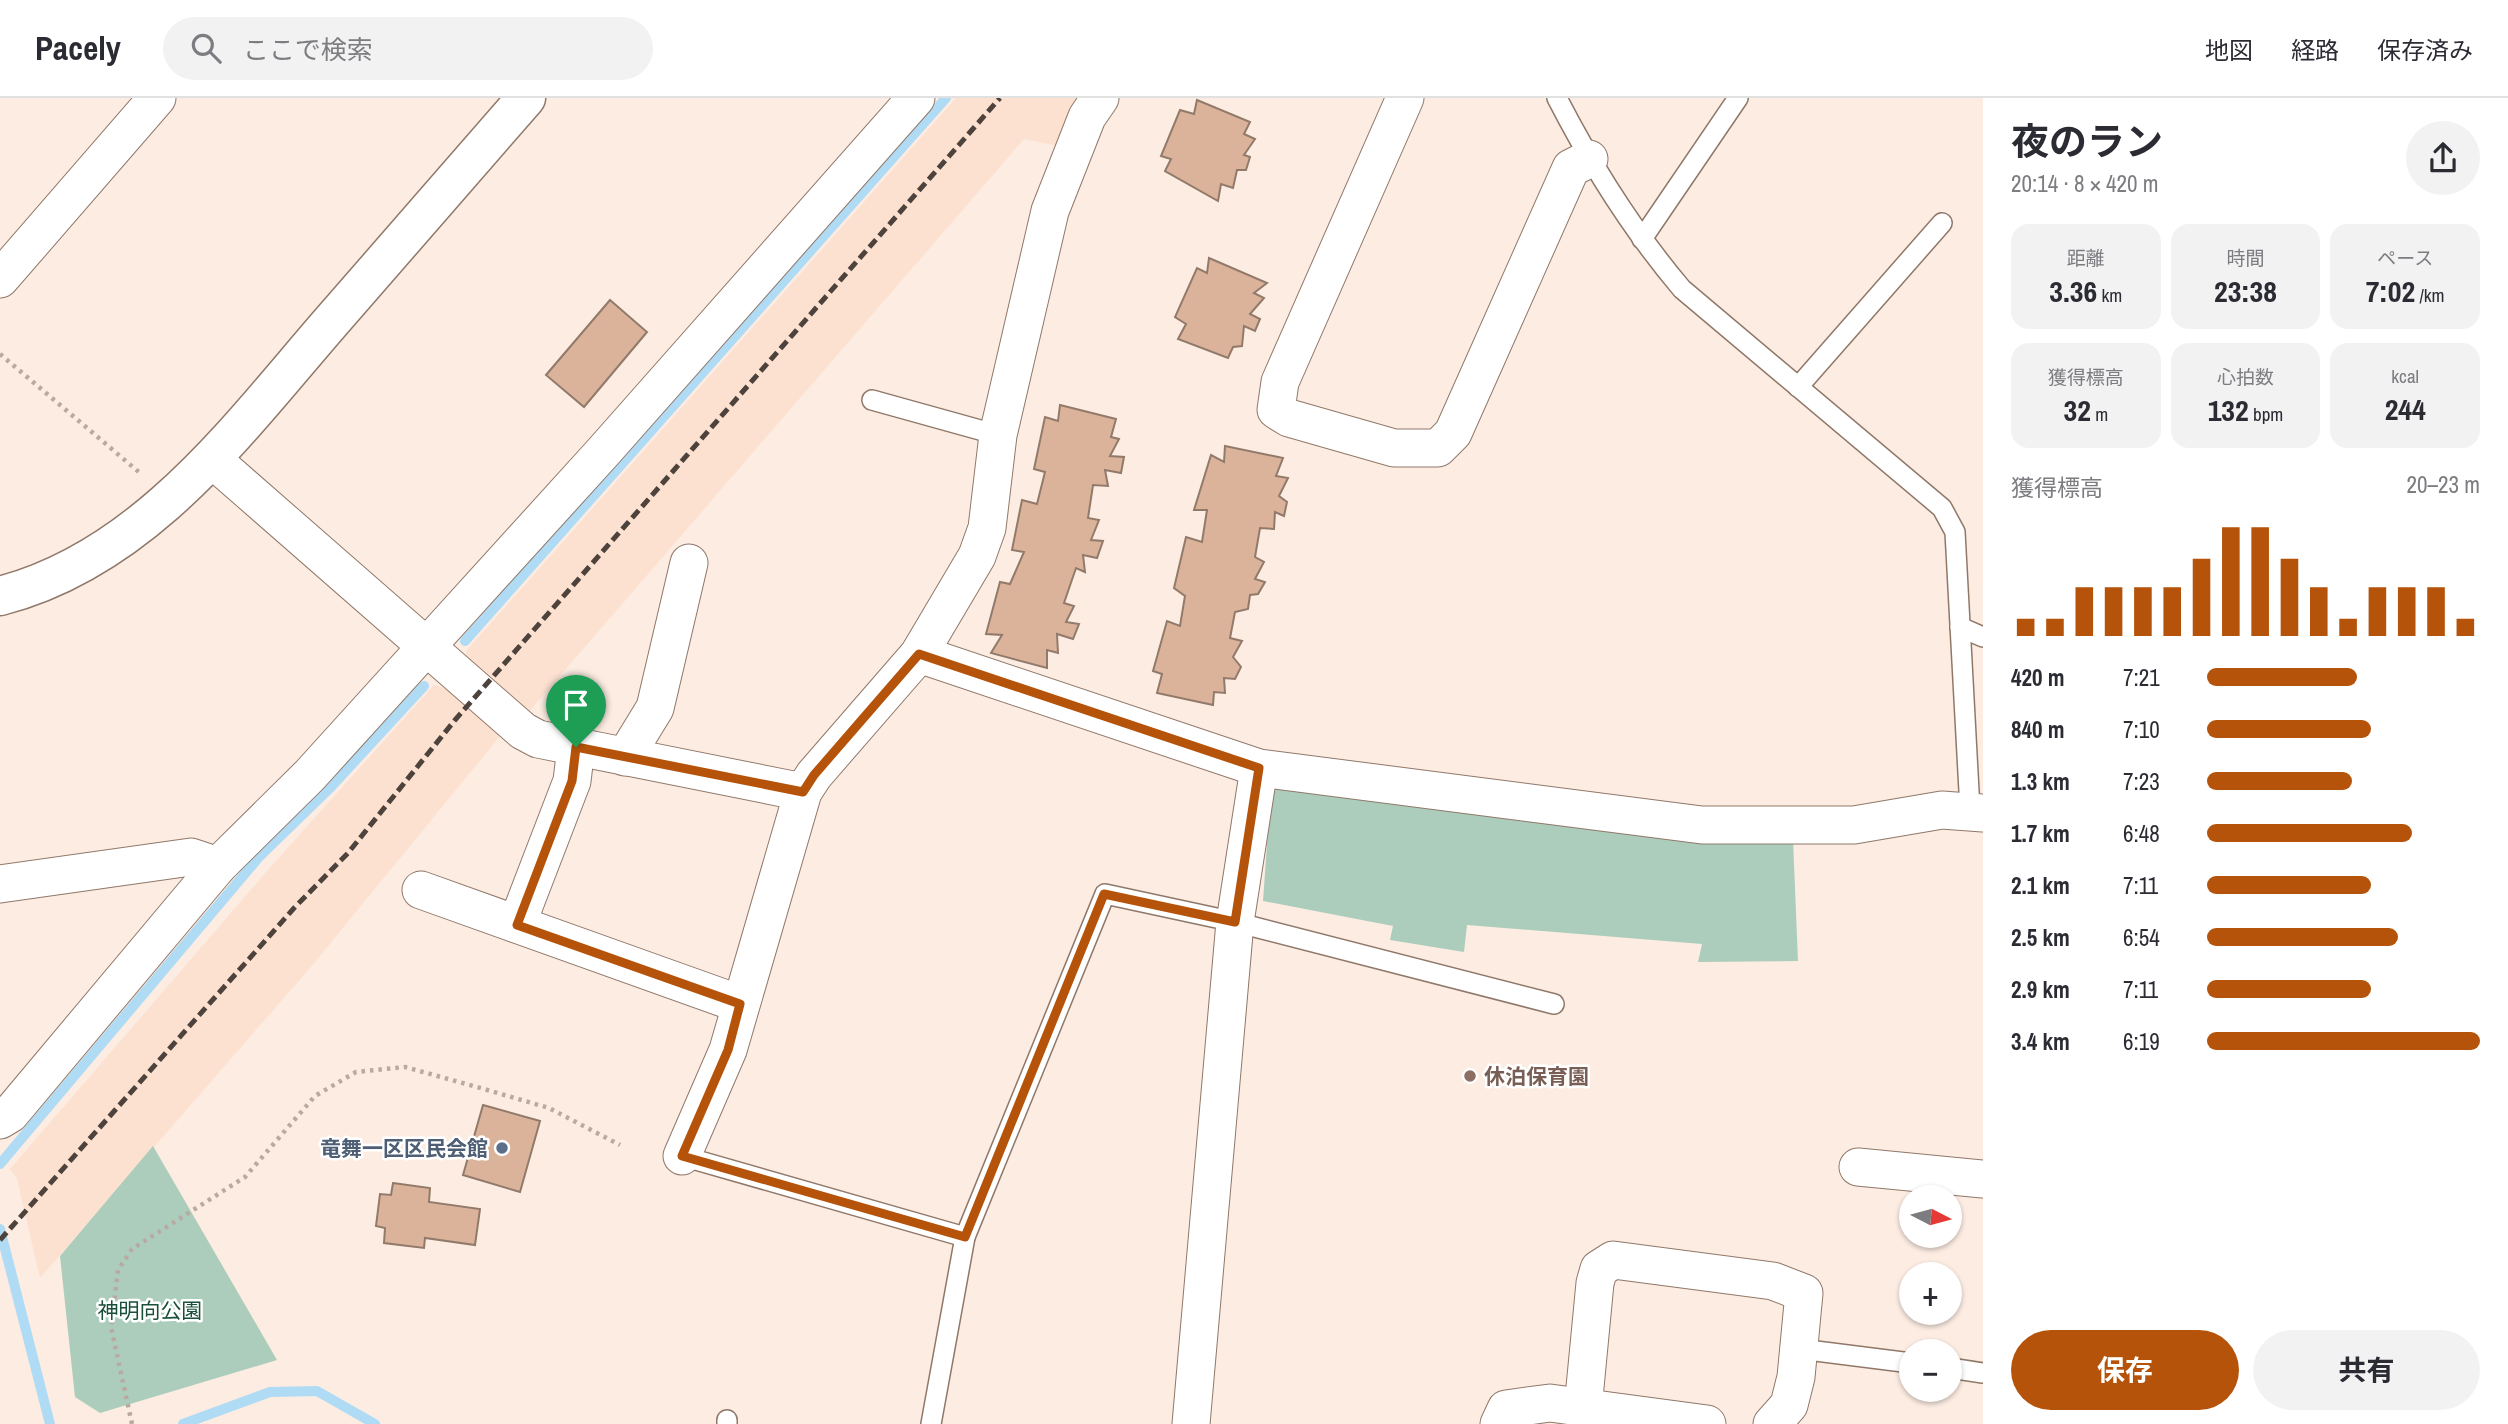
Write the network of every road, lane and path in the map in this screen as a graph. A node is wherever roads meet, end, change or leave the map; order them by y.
1 (157, 98) edge
2 (526, 98) edge
3 (916, 98) edge
4 (1100, 98) edge
5 (1405, 98) edge
6 (1557, 98) edge
7 (1738, 98) edge
8 (1589, 159) junction
9 (1942, 223) dead end
10 (1642, 239) junction
11 (0, 279) edge
12 (0, 354) edge
13 (1798, 387) junction
14 (872, 400) dead end
15 (998, 435) junction
16 (212, 459) junction
17 (146, 478) dead end
18 (689, 564) dead end
19 (0, 596) edge
20 (1960, 627) junction
21 (1983, 637) edge
22 (426, 645) junction
23 (919, 654) junction
24 (576, 747) junction
25 (625, 757) junction
26 (1259, 768) junction
27 (803, 792) junction
28 (1976, 811) edge
29 (218, 866) junction
30 (0, 884) edge
31 (421, 890) dead end
32 (1235, 922) junction
33 (517, 925) junction
34 (740, 1004) junction
35 (1554, 1004) dead end
36 (0, 1121) edge
37 (620, 1145) dead end
38 (682, 1156) joint
39 (1858, 1167) dead end
40 (1983, 1179) edge
41 (965, 1237) junction
42 (1800, 1349) junction
43 (1899, 1361) edge
44 (1962, 1370) edge
45 (1983, 1373) edge
46 (1583, 1408) junction
47 (1779, 1422) edge
48 (131, 1424) edge
49 (931, 1424) edge
50 (1191, 1424) edge
51 (1499, 1424) edge
52 (1707, 1424) edge

1 - 11 street
2 - 16 street
3 - 22 street
4 - 15 street
5 - 8 street
6 - 8 lane
7 - 10 lane
8 - 10 lane
9 - 13 lane
10 - 13 lane
12 - 17 path
13 - 20 lane
14 - 15 lane
15 - 23 street
16 - 19 street
16 - 22 street
18 - 25 street
20 - 21 lane
20 - 28 lane
22 - 24 street
22 - 29 street
23 - 26 street
23 - 27 street
24 - 25 street
24 - 33 street
25 - 27 street
26 - 28 street
26 - 32 street
27 - 34 street
29 - 30 street
29 - 36 street
31 - 33 street
32 - 35 lane
32 - 41 lane
32 - 50 street
33 - 34 street
34 - 38 street
37 - 48 path
38 - 41 lane
39 - 40 street
41 - 49 lane
42 - 43 lane
42 - 46 street
42 - 47 street
44 - 45 lane
46 - 51 street
46 - 52 street

